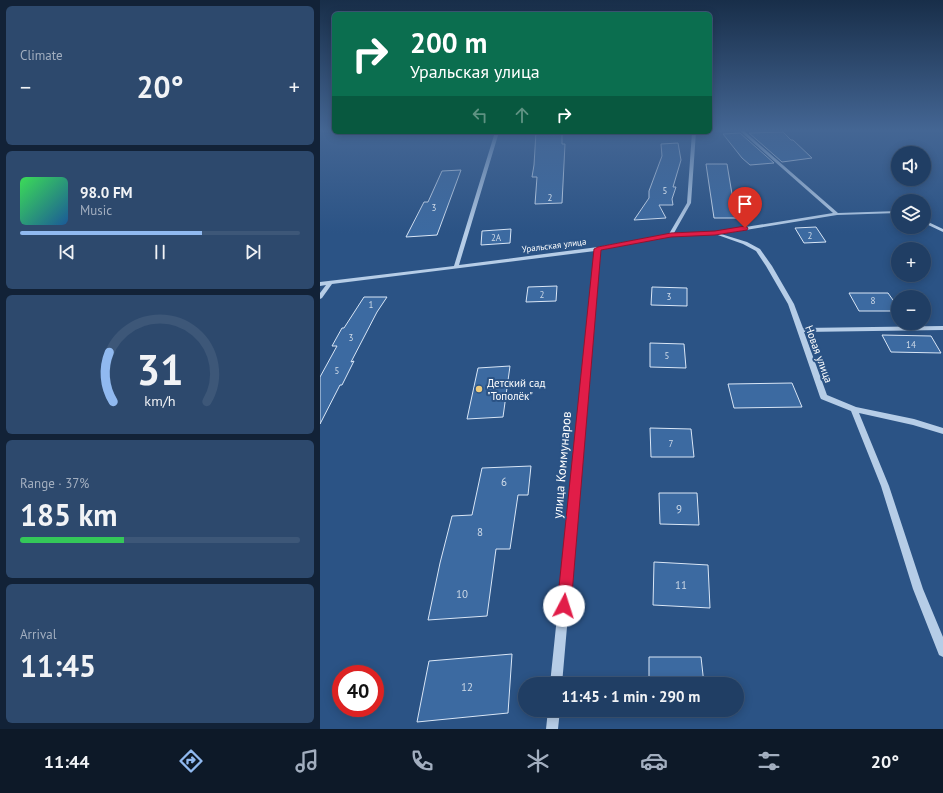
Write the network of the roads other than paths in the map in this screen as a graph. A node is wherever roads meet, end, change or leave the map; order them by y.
1 (487, 165) edge
2 (692, 165) edge
3 (781, 165) edge
4 (891, 212) edge
5 (837, 214) junction
6 (931, 225) edge
7 (943, 231) edge
8 (715, 233) junction
9 (671, 235) junction
10 (598, 249) junction
11 (456, 267) junction
12 (330, 283) junction
13 (320, 284) edge
14 (320, 297) edge
15 (943, 328) edge
16 (800, 330) junction
17 (854, 409) junction
18 (943, 431) edge
19 (943, 651) edge
20 (557, 677) edge
21 (553, 717) edge
22 (552, 729) edge

1 - 11 street
2 - 9 street
3 - 5 street
4 - 5 street, Уральская улица
5 - 8 street, Уральская улица
6 - 7 street
8 - 9 street, Уральская улица
8 - 16 street, Новая улица
9 - 10 street, Уральская улица
10 - 11 street, Уральская улица
10 - 20 street, улица Коммунаров
11 - 12 street, Уральская улица
12 - 13 street, Уральская улица
12 - 14 street
15 - 16 street
16 - 17 street, Новая улица
17 - 18 street, Новая улица
17 - 19 street
21 - 22 street

